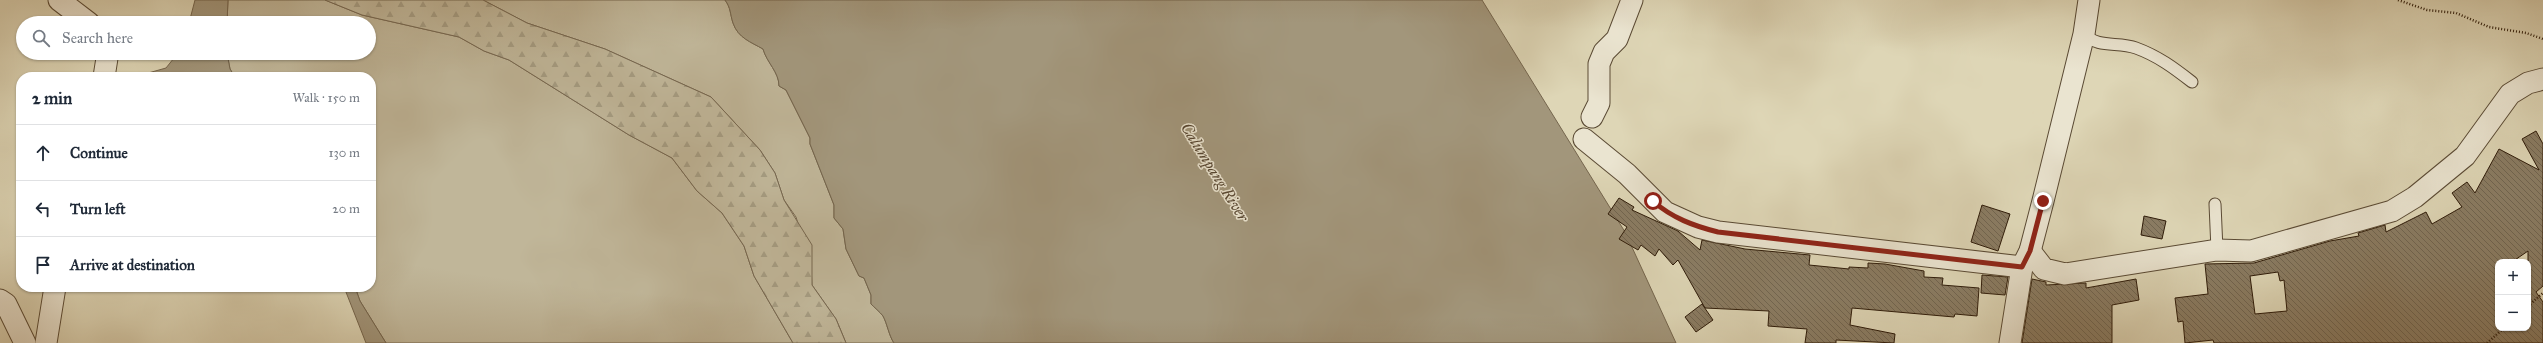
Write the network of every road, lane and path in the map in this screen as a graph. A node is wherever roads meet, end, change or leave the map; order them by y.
1 (59, 0) edge
2 (1632, 0) edge
3 (2089, 0) edge
4 (2398, 0) edge
5 (81, 16) edge
6 (2084, 34) junction
7 (2543, 39) edge
8 (107, 60) edge
9 (105, 72) edge
10 (2543, 79) edge
11 (2192, 82) dead end
12 (1592, 117) dead end
13 (1584, 139) dead end
14 (2215, 204) dead end
15 (2217, 250) junction
16 (2026, 259) junction
17 (54, 292) edge
18 (2543, 293) edge
19 (0, 300) edge
20 (2531, 303) edge
21 (2501, 331) edge
22 (25, 343) edge
23 (46, 343) edge
24 (2010, 343) edge
25 (2487, 343) edge

1 - 5 street
2 - 12 street
3 - 6 street
4 - 7 path
6 - 11 lane
6 - 16 street
8 - 9 street
10 - 15 street
13 - 16 street
14 - 15 lane
15 - 16 street
16 - 24 street
17 - 23 street
18 - 20 path
19 - 22 street
21 - 25 path

